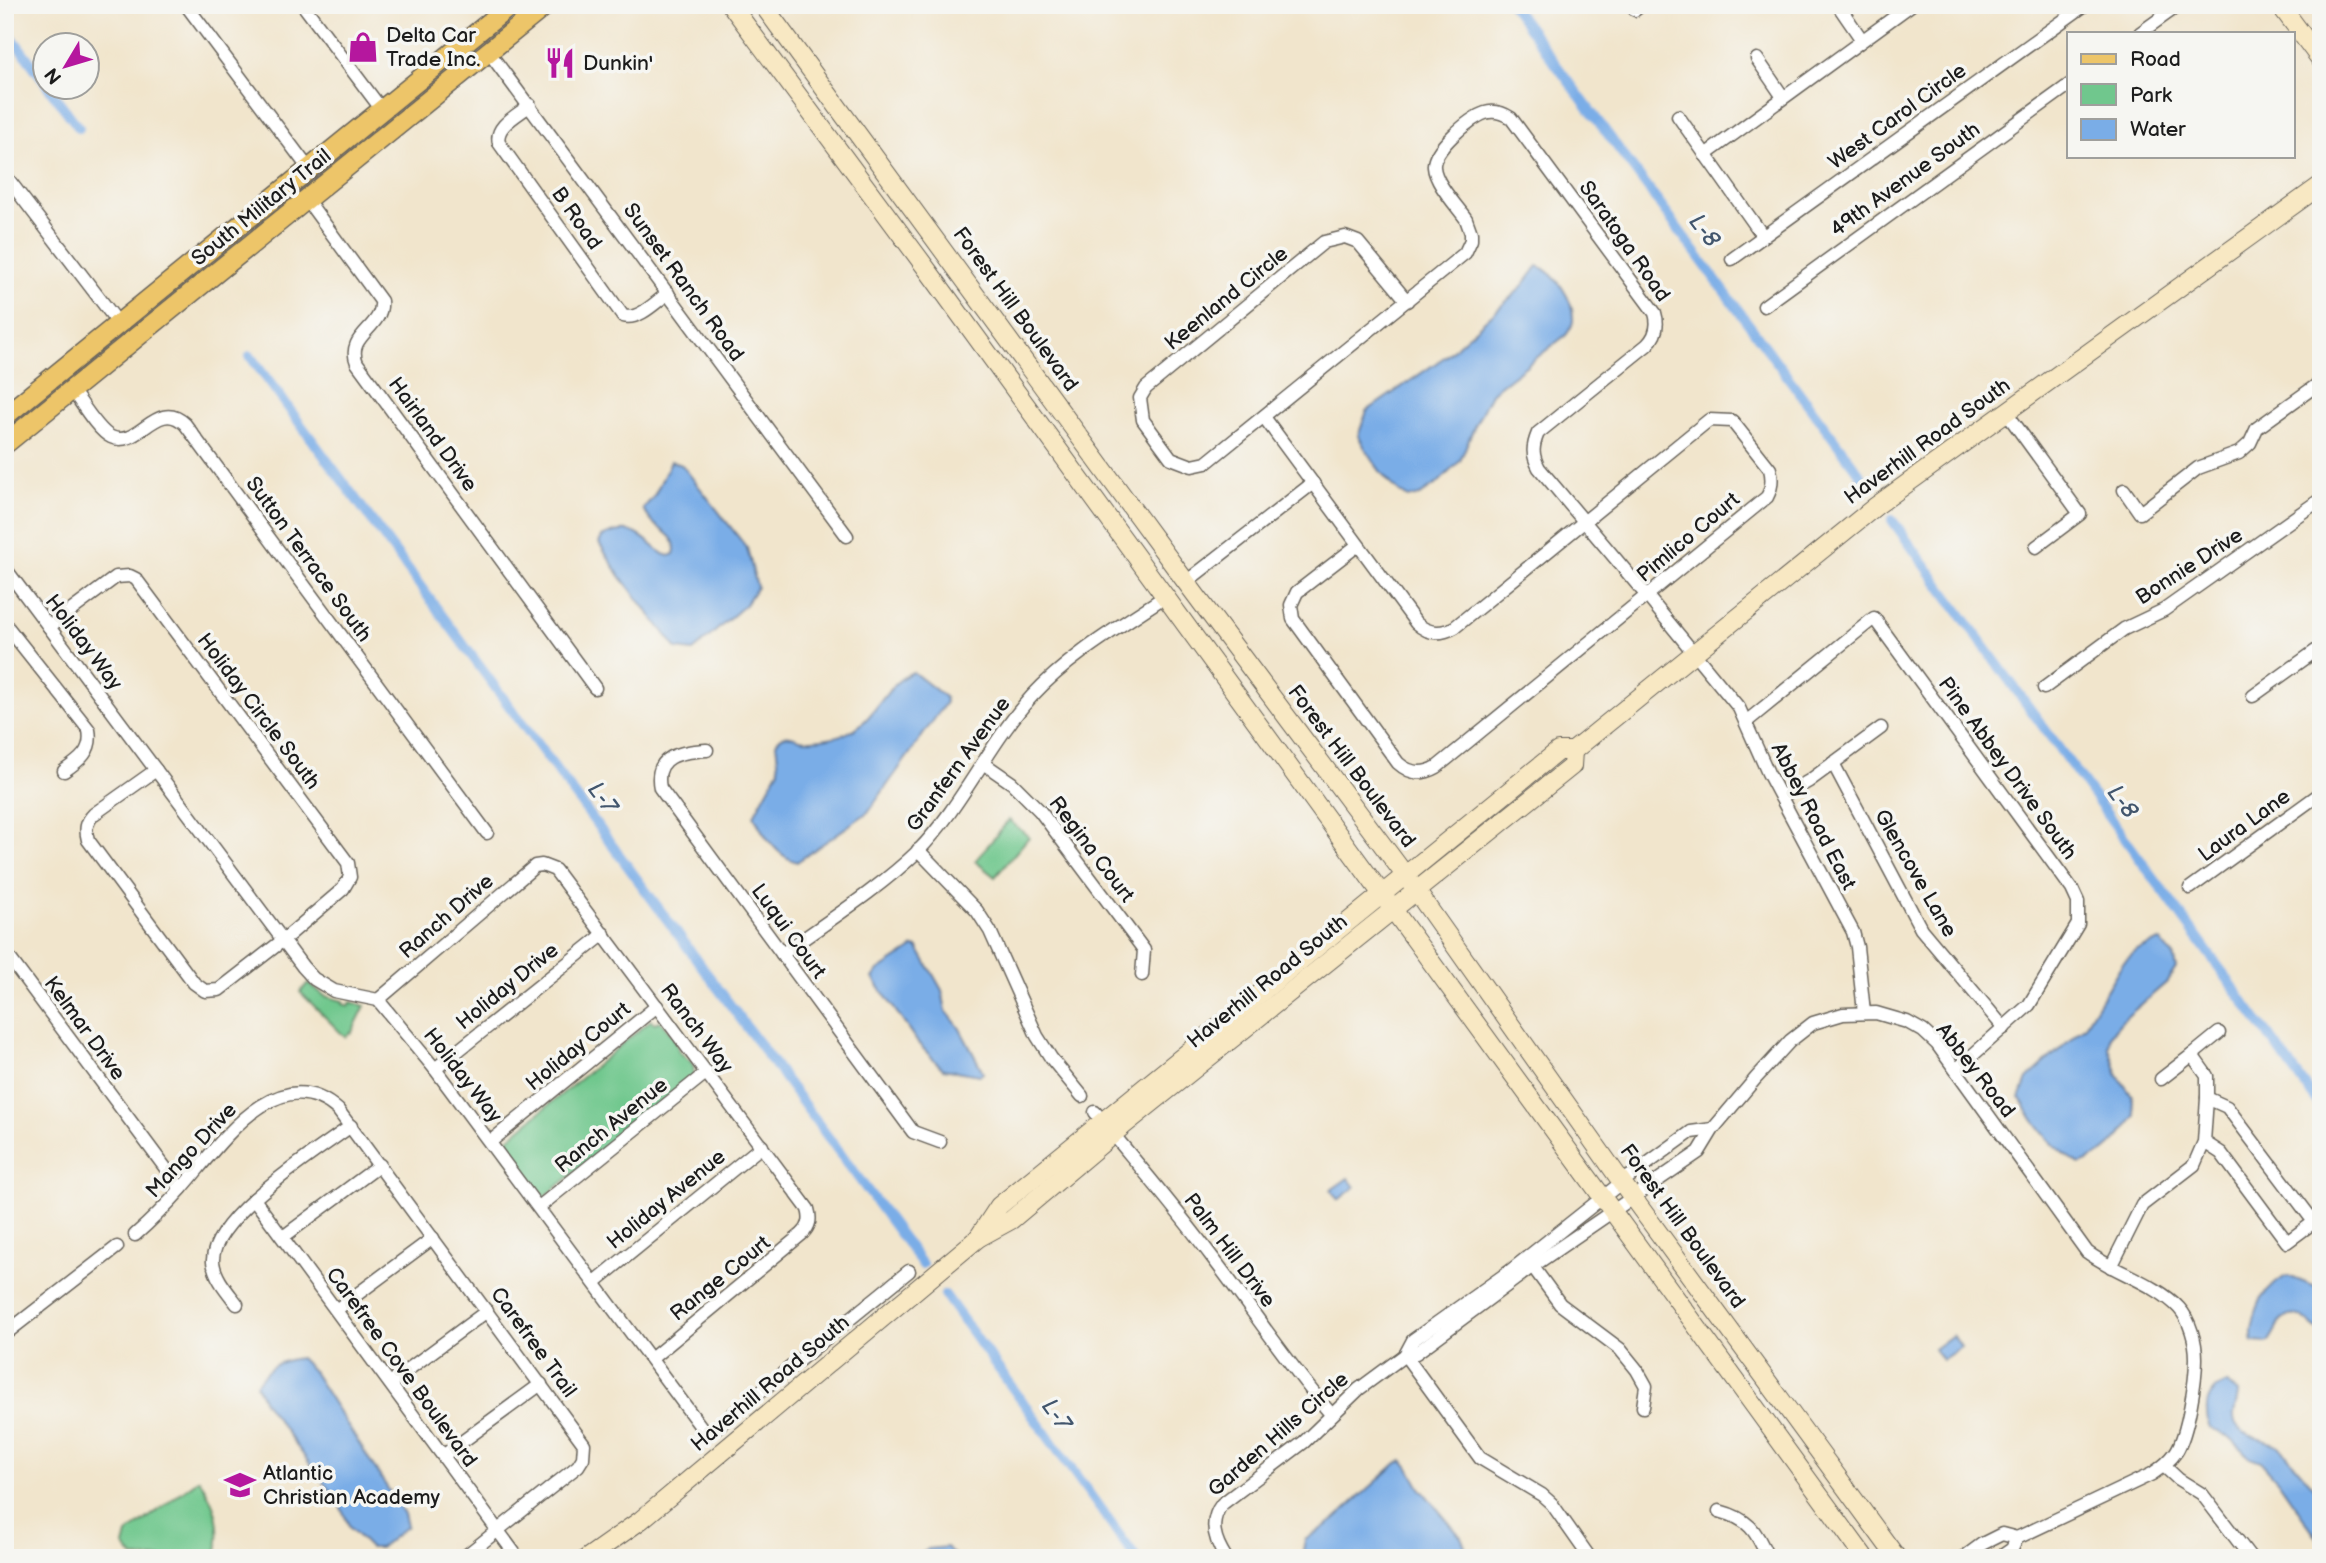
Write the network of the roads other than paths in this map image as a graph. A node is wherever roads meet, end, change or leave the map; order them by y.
1 (186, 5) edge
2 (303, 5) edge
3 (511, 5) edge
4 (546, 5) edge
5 (732, 5) edge
6 (763, 5) edge
7 (1838, 5) edge
8 (1911, 5) edge
9 (2085, 5) edge
10 (2179, 5) edge
11 (2280, 5) edge
12 (2141, 32) edge
13 (1862, 40) junction
14 (488, 51) junction
15 (1757, 59) dead end
16 (2321, 60) edge
17 (2067, 86) edge
18 (1783, 97) junction
19 (530, 105) junction
20 (376, 115) junction
21 (1678, 116) dead end
22 (827, 135) junction
23 (868, 147) junction
24 (1705, 155) junction
25 (309, 169) junction
26 (5, 175) edge
27 (2321, 185) edge
28 (306, 200) junction
29 (1763, 236) junction
30 (203, 255) junction
31 (1732, 259) dead end
32 (942, 289) junction
33 (668, 293) junction
34 (981, 299) junction
35 (1407, 301) junction
36 (1764, 306) dead end
37 (962, 317) junction
38 (118, 324) junction
39 (1003, 330) junction
40 (129, 344) junction
41 (72, 362) junction
42 (2321, 382) edge
43 (72, 390) junction
44 (2006, 412) junction
45 (5, 416) edge
46 (1264, 417) junction
47 (8, 441) edge
48 (1313, 483) junction
49 (2124, 490) dead end
50 (2321, 499) edge
51 (1584, 522) junction
52 (847, 536) dead end
53 (1359, 545) junction
54 (2036, 547) dead end
55 (1131, 551) junction
56 (5, 568) edge
57 (1186, 582) junction
58 (1647, 596) junction
59 (1164, 597) junction
60 (5, 624) edge
61 (49, 627) junction
62 (1221, 628) junction
63 (2321, 647) edge
64 (1694, 653) junction
65 (595, 688) dead end
66 (2044, 688) dead end
67 (2253, 696) dead end
68 (1746, 722) junction
69 (1881, 728) dead end
70 (707, 750) dead end
71 (1573, 751) junction
72 (983, 763) junction
73 (1833, 763) junction
74 (156, 770) junction
75 (64, 771) dead end
76 (2321, 793) edge
77 (1781, 797) junction
78 (487, 833) dead end
79 (918, 850) junction
80 (541, 865) joint
81 (1405, 875) junction
82 (2190, 888) dead end
83 (1416, 891) junction
84 (1382, 893) junction
85 (1393, 909) junction
86 (604, 934) junction
87 (282, 940) junction
88 (5, 952) edge
89 (782, 954) junction
90 (1142, 975) dead end
91 (378, 1000) junction
92 (657, 1006) junction
93 (1864, 1012) junction
94 (2004, 1028) junction
95 (2219, 1033) dead end
96 (2192, 1055) junction
97 (435, 1069) junction
98 (1956, 1070) junction
99 (707, 1072) junction
100 (2161, 1079) dead end
101 (1082, 1096) dead end
102 (2207, 1098) junction
103 (1104, 1123) junction
104 (351, 1126) junction
105 (1713, 1129) junction
106 (490, 1142) junction
107 (940, 1142) dead end
108 (2204, 1142) junction
109 (762, 1146) junction
110 (380, 1165) junction
111 (1622, 1182) junction
112 (181, 1189) junction
113 (1633, 1198) junction
114 (254, 1199) junction
115 (1609, 1204) junction
116 (539, 1208) junction
117 (2317, 1220) edge
118 (810, 1223) joint
119 (135, 1235) dead end
120 (283, 1237) junction
121 (433, 1238) junction
122 (117, 1247) dead end
123 (1530, 1262) junction
124 (2110, 1267) junction
125 (909, 1271) dead end
126 (595, 1282) junction
127 (237, 1304) dead end
128 (336, 1310) junction
129 (487, 1311) junction
130 (5, 1334) edge
131 (1405, 1355) junction
132 (651, 1359) junction
133 (390, 1383) junction
134 (541, 1384) junction
135 (1643, 1407) dead end
136 (1331, 1414) junction
137 (444, 1455) junction
138 (2164, 1466) junction
139 (1719, 1511) dead end
140 (498, 1531) junction
141 (2017, 1538) junction
142 (463, 1558) edge
143 (518, 1558) edge
144 (587, 1558) edge
145 (1226, 1558) edge
146 (1590, 1558) edge
147 (1768, 1558) edge
148 (1865, 1558) edge
149 (1897, 1558) edge
150 (1963, 1558) edge
151 (1999, 1558) edge
152 (2250, 1558) edge

1 - 25 street
2 - 20 street
3 - 20 main road, South Military Trail
4 - 14 main road, South Military Trail
5 - 22 main road
6 - 23 main road, Forest Hill Boulevard
7 - 13 street
8 - 13 street
9 - 29 street, West Carol Circle
10 - 12 street
11 - 16 main road
13 - 18 street
14 - 19 street, Sunset Ranch Road
14 - 28 main road, South Military Trail
15 - 18 street
17 - 36 street, 49th Avenue South
18 - 24 street
19 - 33 street, Sunset Ranch Road
19 - 33 street, B Road
20 - 25 main road, South Military Trail
20 - 28 main road
21 - 24 street
22 - 23 main road
22 - 32 main road
23 - 34 main road, Forest Hill Boulevard
24 - 29 street
25 - 30 main road, South Military Trail
26 - 38 street
27 - 44 main road, Haverhill Road South
28 - 40 main road, South Military Trail
28 - 65 street, Hairland Drive
29 - 31 street, West Carol Circle
30 - 38 main road, South Military Trail
30 - 40 main road
32 - 34 main road
32 - 37 main road
33 - 52 street, Sunset Ranch Road
34 - 39 main road, Forest Hill Boulevard
35 - 46 street
35 - 46 street, Keenland Circle
35 - 51 street, Saratoga Road
37 - 39 main road
37 - 55 main road
38 - 41 main road, South Military Trail
39 - 57 main road, Forest Hill Boulevard
40 - 43 main road, South Military Trail
41 - 45 main road, South Military Trail
41 - 47 main road
42 - 49 street
43 - 47 main road, South Military Trail
43 - 78 street, Sutton Terrace South
44 - 54 street
44 - 64 main road, Haverhill Road South
46 - 48 street, Pimlico Court
48 - 53 street, Pimlico Court
48 - 57 street
50 - 66 street, Bonnie Drive
51 - 53 street, Pimlico Court
51 - 58 street, Saratoga Road
51 - 58 street, Pimlico Court
53 - 58 street, Pimlico Court
55 - 57 main road
55 - 59 main road
56 - 61 street, Holiday Way
57 - 62 main road, Forest Hill Boulevard
58 - 64 street, Saratoga Road
59 - 62 main road
59 - 72 street, Granfern Avenue
59 - 84 main road
60 - 75 street
61 - 74 street, Holiday Way
61 - 87 street, Holiday Circle South
62 - 81 main road, Forest Hill Boulevard
63 - 67 street
64 - 68 street, Abbey Road East
64 - 71 main road, Haverhill Road South
68 - 77 street, Abbey Road East
68 - 94 street, Pine Abbey Drive South
69 - 73 street
70 - 89 street, Luqui Court
71 - 81 main road, Haverhill Road South
71 - 83 main road, Haverhill Road South
72 - 79 street, Granfern Avenue
72 - 90 street, Regina Court
73 - 77 street
73 - 94 street, Glencove Lane
74 - 87 street, Holiday Way
74 - 87 street, Holiday Circle South
76 - 82 street, Laura Lane
77 - 93 street, Abbey Road East
79 - 89 street, Granfern Avenue
79 - 101 street
80 - 86 street, Ranch Way
80 - 91 street, Ranch Drive
81 - 83 main road, Forest Hill Boulevard
81 - 84 main road, Haverhill Road South
83 - 85 main road, Haverhill Road South
83 - 111 main road, Forest Hill Boulevard
84 - 85 main road
84 - 103 main road, Haverhill Road South
85 - 103 main road, Haverhill Road South
85 - 115 main road
86 - 92 street, Ranch Way
86 - 97 street, Holiday Drive
87 - 91 street, Holiday Way
88 - 112 street, Kelmar Drive
89 - 107 street, Luqui Court
91 - 97 street, Holiday Way
92 - 99 street, Ranch Way
92 - 106 street, Holiday Court
93 - 98 street, Abbey Road
93 - 105 street, Abbey Road
94 - 98 street, Pine Abbey Drive South
95 - 96 street
96 - 100 street
96 - 102 street
97 - 106 street, Holiday Way
98 - 124 street, Abbey Road
99 - 109 street, Ranch Way
99 - 116 street, Ranch Avenue
102 - 108 street
102 - 117 street
103 - 136 street, Palm Hill Drive
103 - 144 main road, Haverhill Road South
104 - 110 street, Carefree Trail
104 - 112 street, Mango Drive
104 - 114 street
105 - 111 street
105 - 113 street, Abbey Road
106 - 116 street, Holiday Way
108 - 117 street
108 - 124 street
109 - 118 street, Ranch Way
109 - 126 street, Holiday Avenue
110 - 120 street
110 - 121 street, Carefree Trail
111 - 113 main road, Forest Hill Boulevard
111 - 115 street, Garden Hills Circle
112 - 119 street, Mango Drive
113 - 115 street, Garden Hills Circle
113 - 149 main road, Forest Hill Boulevard
114 - 120 street, Carefree Cove Boulevard
114 - 127 street
115 - 123 street, Garden Hills Circle
115 - 123 street, Garden Hills Circle
115 - 148 main road
116 - 126 street, Holiday Way
118 - 132 street, Range Court
120 - 128 street, Carefree Cove Boulevard
121 - 128 street
121 - 129 street, Carefree Trail
122 - 130 street
123 - 131 street, Garden Hills Circle
123 - 135 street
124 - 138 street, Abbey Road
125 - 132 street, Holiday Way
126 - 132 street, Holiday Way
128 - 133 street, Carefree Cove Boulevard
129 - 133 street
129 - 134 street, Carefree Trail
131 - 136 street, Garden Hills Circle
131 - 146 street
133 - 137 street, Carefree Cove Boulevard
134 - 137 street
134 - 140 street, Carefree Trail
136 - 145 street, Garden Hills Circle
137 - 140 street, Carefree Cove Boulevard
138 - 141 street
138 - 152 street
139 - 147 street
140 - 142 street, Carefree Trail
140 - 143 street, Carefree Cove Boulevard
141 - 150 street
141 - 151 street

